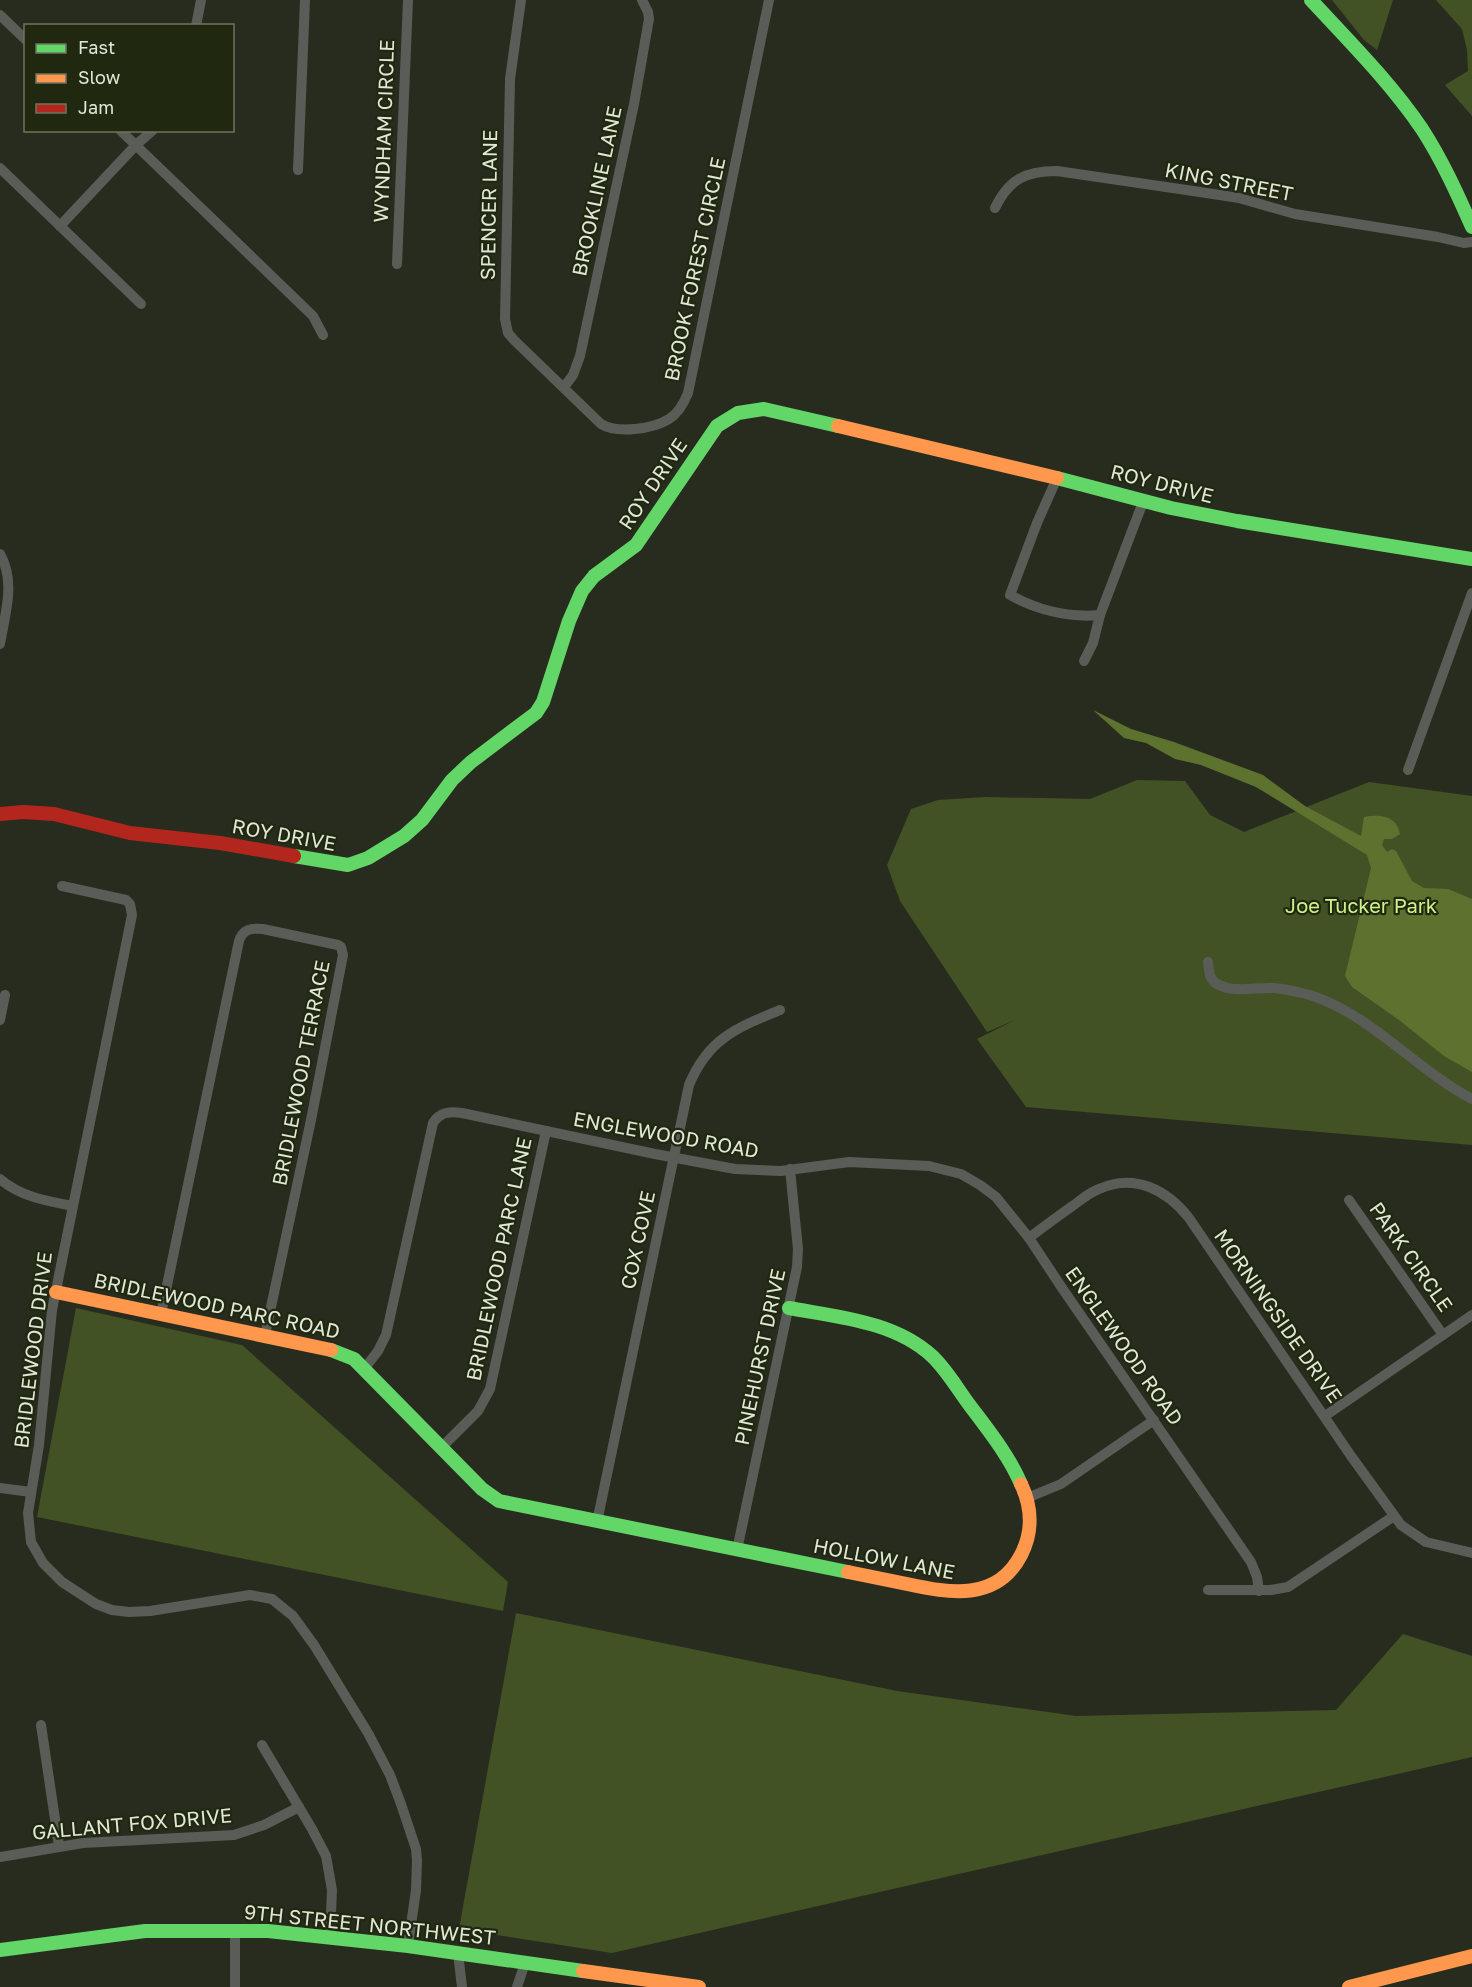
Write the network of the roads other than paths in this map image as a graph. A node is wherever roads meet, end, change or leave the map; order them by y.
1 (201, 0) edge
2 (305, 0) edge
3 (408, 0) edge
4 (521, 0) edge
5 (642, 0) edge
6 (769, 0) edge
7 (1311, 0) edge
8 (0, 15) edge
9 (196, 24) edge
10 (24, 38) edge
11 (122, 132) edge
12 (151, 132) edge
13 (136, 146) junction
14 (0, 168) edge
15 (298, 170) dead end
16 (996, 208) dead end
17 (60, 226) junction
18 (1472, 227) edge
19 (1472, 242) edge
20 (396, 264) dead end
21 (141, 304) dead end
22 (323, 335) dead end
23 (564, 387) junction
24 (1057, 478) junction
25 (1143, 502) junction
26 (0, 554) edge
27 (1472, 560) edge
28 (1472, 593) edge
29 (1100, 615) junction
30 (0, 644) edge
31 (1084, 661) dead end
32 (1408, 770) dead end
33 (0, 814) edge
34 (62, 886) dead end
35 (1208, 962) dead end
36 (5, 995) dead end
37 (780, 1010) dead end
38 (0, 1020) edge
39 (1472, 1099) edge
40 (546, 1131) junction
41 (674, 1158) junction
42 (790, 1169) junction
43 (0, 1179) edge
44 (1349, 1200) dead end
45 (73, 1206) junction
46 (1029, 1238) junction
47 (56, 1292) junction
48 (789, 1308) junction
49 (161, 1314) junction
50 (1472, 1315) edge
51 (265, 1335) junction
52 (1443, 1335) junction
53 (364, 1369) junction
54 (1325, 1416) junction
55 (1154, 1420) junction
56 (441, 1448) junction
57 (0, 1488) edge
58 (31, 1492) junction
59 (1027, 1498) junction
60 (1394, 1516) junction
61 (597, 1522) junction
62 (737, 1550) junction
63 (1472, 1554) edge
64 (1208, 1590) dead end
65 (1259, 1591) junction
66 (40, 1725) dead end
67 (262, 1745) dead end
68 (299, 1807) junction
69 (60, 1846) junction
70 (0, 1857) edge
71 (235, 1930) junction
72 (330, 1937) junction
73 (408, 1946) junction
74 (0, 1950) edge
75 (458, 1953) junction
76 (1472, 1956) edge
77 (525, 1962) junction
78 (235, 1987) edge
79 (462, 1987) edge
80 (517, 1987) edge
81 (699, 1987) edge
82 (1349, 1987) edge

1 - 9 street
2 - 15 street
3 - 20 street, WYNDHAM CIRCLE
4 - 23 street, SPENCER LANE
5 - 23 street, BROOKLINE LANE
6 - 23 street, BROOK FOREST CIRCLE
7 - 18 street
8 - 10 street
11 - 13 street
12 - 13 street
13 - 17 street
13 - 22 street
14 - 17 street
16 - 19 street, KING STREET
17 - 21 street
24 - 25 street, ROY DRIVE
24 - 29 street
24 - 33 street, ROY DRIVE
25 - 27 street, ROY DRIVE
25 - 29 street
26 - 30 street
28 - 32 street
29 - 31 street
34 - 45 street, BRIDLEWOOD DRIVE
35 - 39 street
36 - 38 street
37 - 41 street, COX COVE
40 - 41 street, ENGLEWOOD ROAD
40 - 53 street, ENGLEWOOD ROAD
40 - 56 street, BRIDLEWOOD PARC LANE
41 - 42 street, ENGLEWOOD ROAD
41 - 61 street, COX COVE
42 - 46 street, ENGLEWOOD ROAD
42 - 48 street, PINEHURST DRIVE
43 - 45 street
44 - 52 street, PARK CIRCLE
45 - 47 street, BRIDLEWOOD DRIVE
46 - 54 street, MORNINGSIDE DRIVE
46 - 55 street, ENGLEWOOD ROAD
47 - 49 street, BRIDLEWOOD PARC ROAD
47 - 58 street, BRIDLEWOOD DRIVE
48 - 59 street, HOLLOW LANE
48 - 62 street, PINEHURST DRIVE
49 - 51 street, BRIDLEWOOD PARC ROAD
49 - 51 street, BRIDLEWOOD TERRACE
50 - 52 street
51 - 53 street, BRIDLEWOOD PARC ROAD
52 - 54 street
53 - 56 street, BRIDLEWOOD PARC ROAD
54 - 60 street, MORNINGSIDE DRIVE
55 - 59 street
55 - 65 street, ENGLEWOOD ROAD
56 - 61 street, BRIDLEWOOD PARC ROAD
57 - 58 street
58 - 73 street, BRIDLEWOOD DRIVE
59 - 62 street, HOLLOW LANE
60 - 63 street, MORNINGSIDE DRIVE
60 - 65 street
61 - 62 street, HOLLOW LANE
64 - 65 street
66 - 69 street
67 - 68 street
68 - 69 street, GALLANT FOX DRIVE
68 - 72 street
69 - 70 street, GALLANT FOX DRIVE
71 - 72 street, 9TH STREET NORTHWEST
71 - 74 street, 9TH STREET NORTHWEST
71 - 78 street
72 - 73 street, 9TH STREET NORTHWEST
73 - 75 street, 9TH STREET NORTHWEST
75 - 77 street, 9TH STREET NORTHWEST
75 - 79 street
76 - 82 street
77 - 80 street
77 - 81 street, 9TH STREET NORTHWEST

